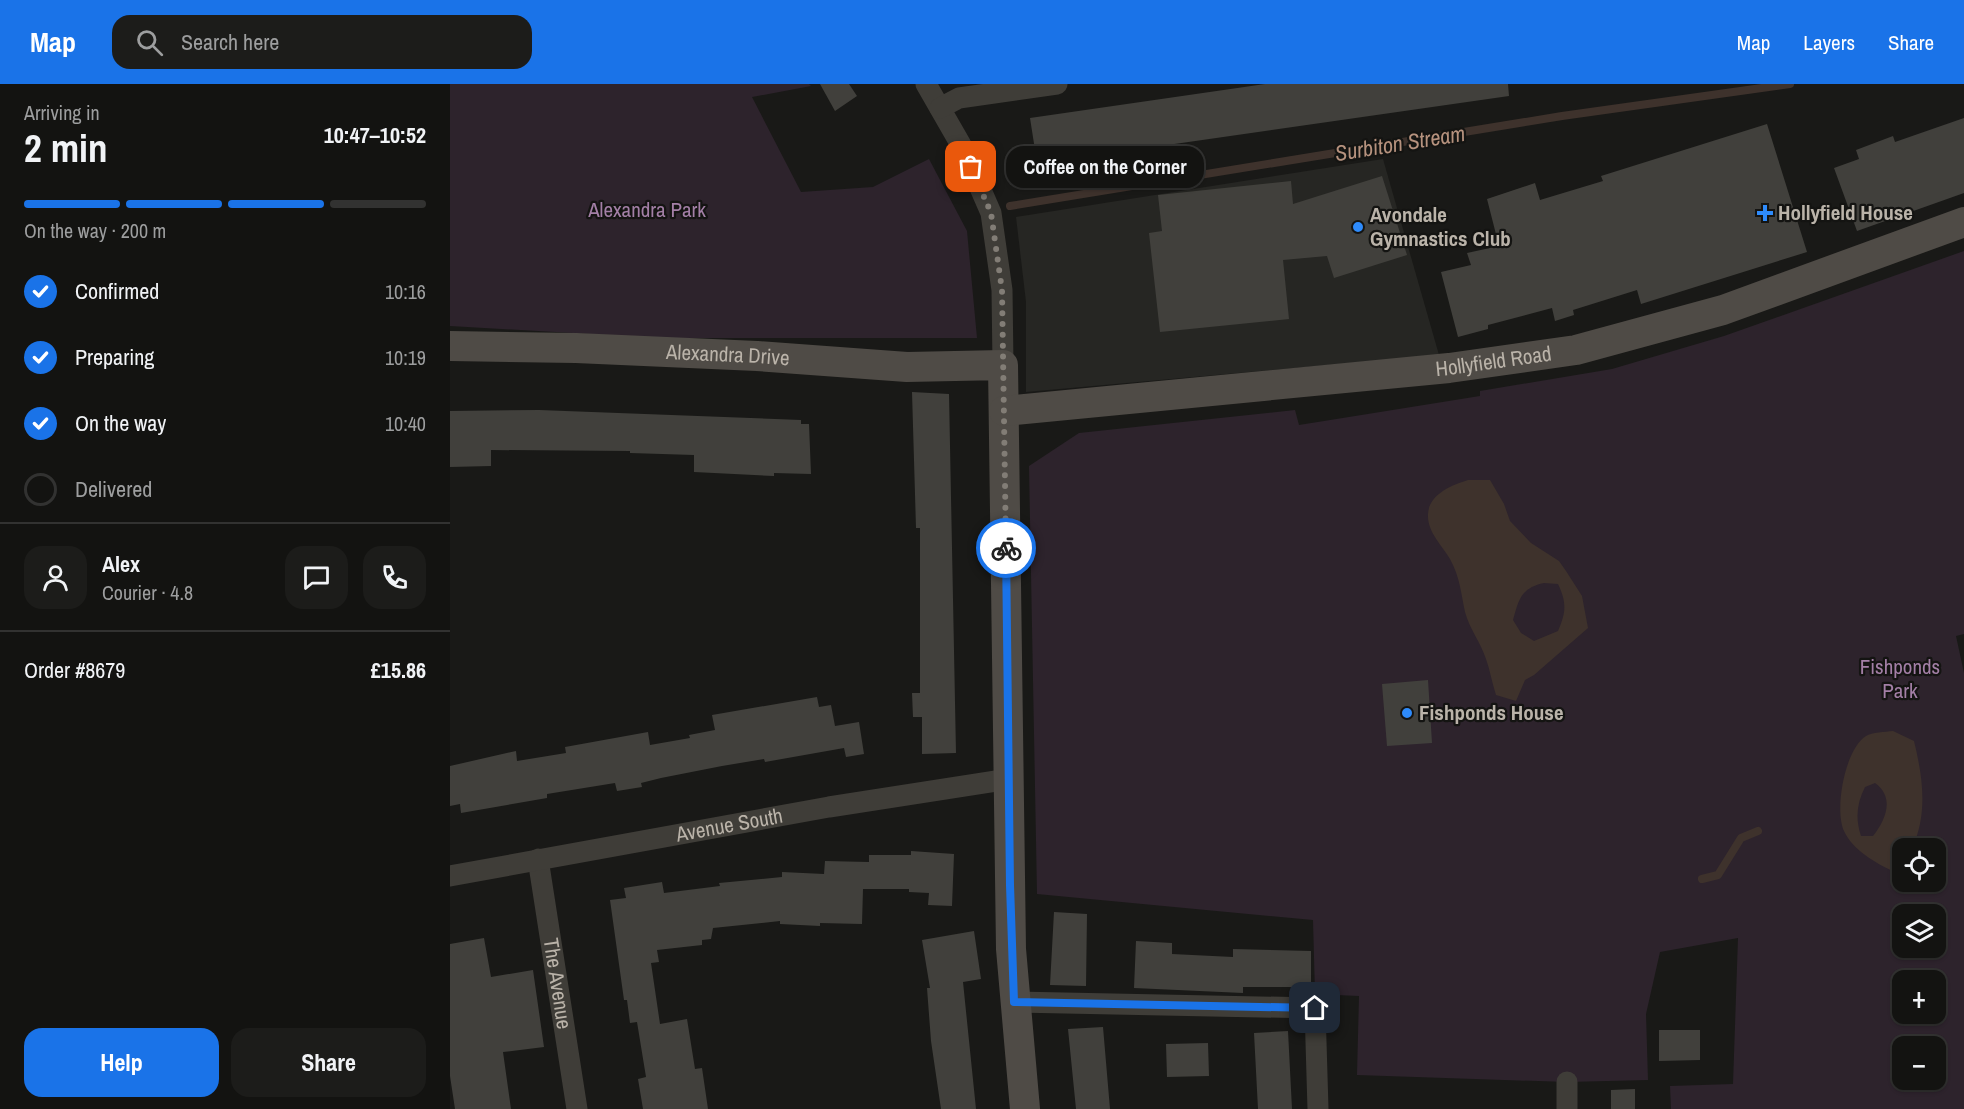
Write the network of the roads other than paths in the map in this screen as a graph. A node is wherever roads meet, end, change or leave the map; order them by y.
1 (926, 84) edge
2 (1057, 84) edge
3 (940, 108) junction
4 (961, 146) dead end
5 (971, 167) dead end
6 (1964, 222) edge
7 (450, 346) edge
8 (1003, 365) junction
9 (1004, 411) junction
10 (1009, 779) junction
11 (538, 859) junction
12 (450, 876) edge
13 (1014, 1002) junction
14 (1567, 1082) dead end
15 (578, 1109) edge
16 (1025, 1109) edge
17 (1318, 1109) edge
18 (1567, 1109) edge

1 - 3 street
2 - 3 street
3 - 4 street
5 - 8 street
6 - 9 street, Hollyfield Road
7 - 8 street, Alexandra Drive
8 - 9 street
9 - 10 street
10 - 11 street, Avenue South
10 - 13 street
11 - 12 street, Avenue South
11 - 15 street, The Avenue
13 - 16 street
13 - 17 street
14 - 18 street

